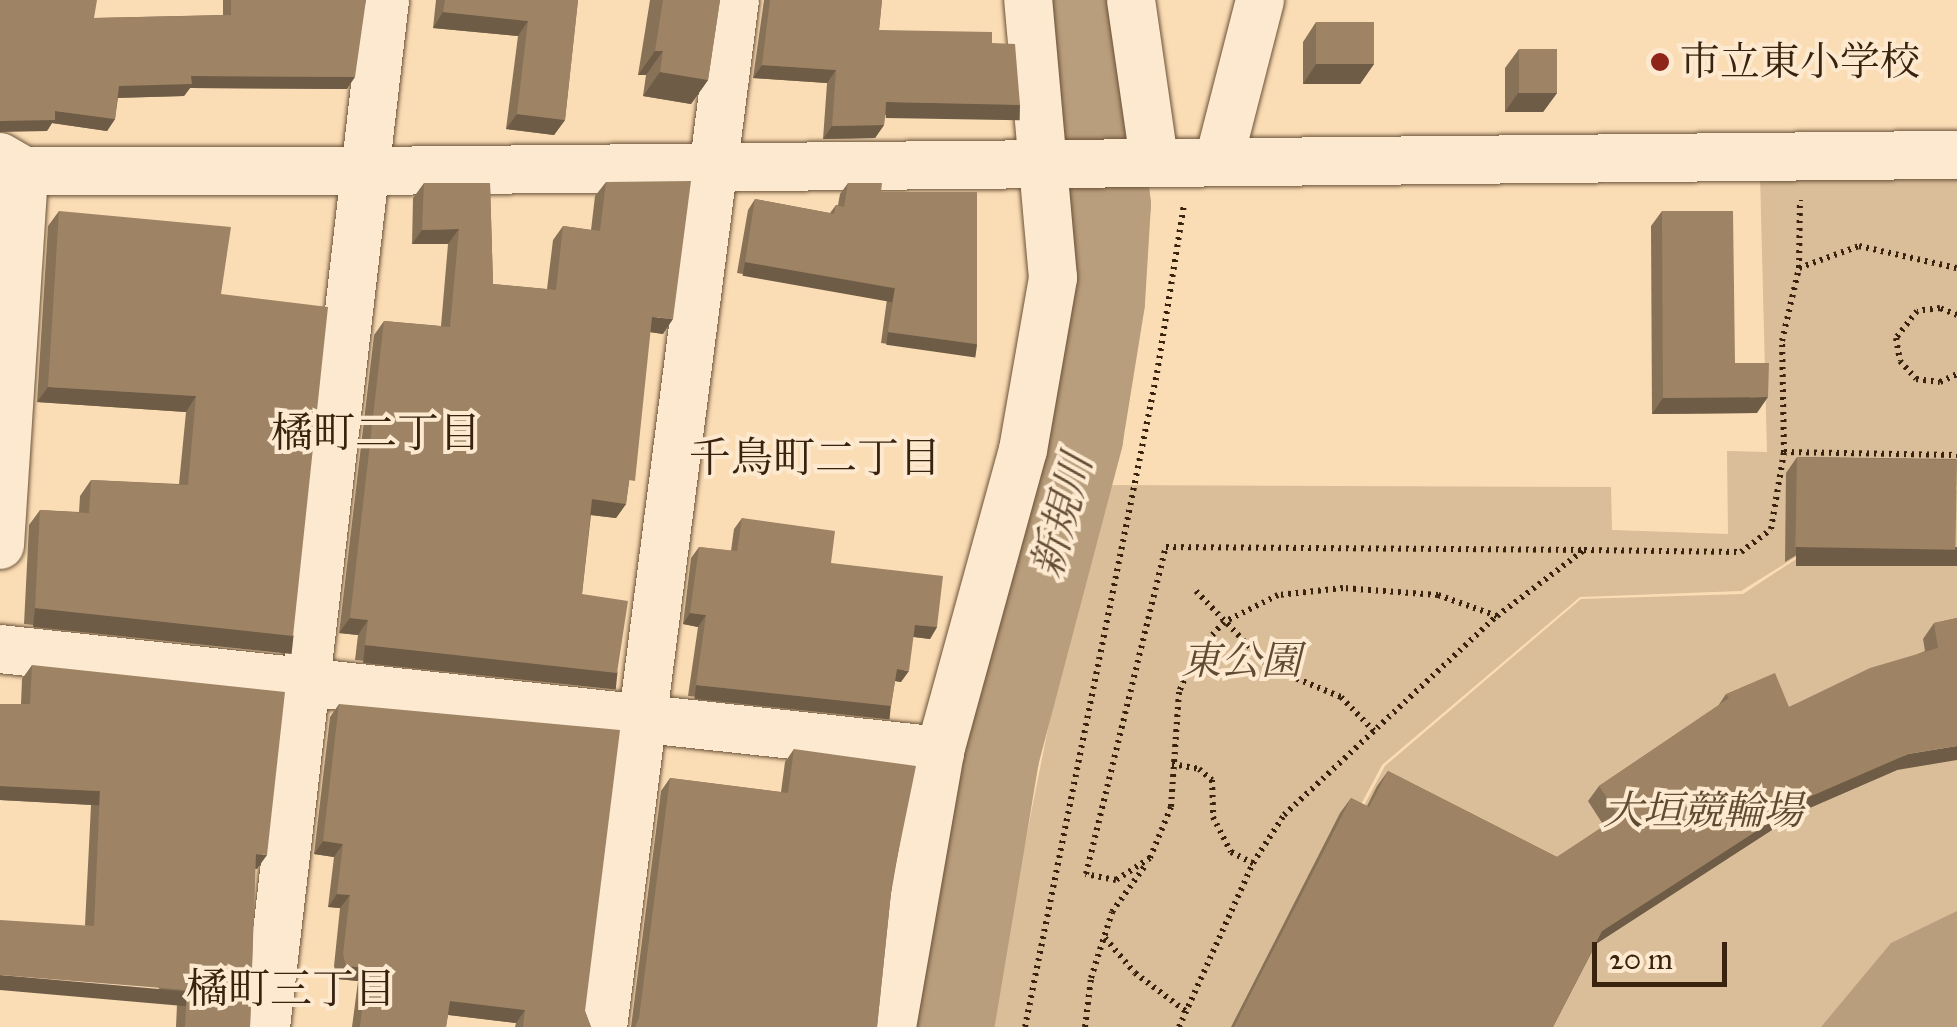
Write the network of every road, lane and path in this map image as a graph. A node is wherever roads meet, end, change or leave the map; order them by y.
1 (385, 0) edge
2 (735, 0) edge
3 (1028, 0) edge
4 (1131, 0) edge
5 (1260, 0) edge
6 (1957, 155) edge
7 (1800, 156) junction
8 (1055, 160) junction
9 (1178, 160) junction
10 (12, 164) edge
11 (714, 165) junction
12 (364, 171) junction
13 (1799, 268) junction
14 (1957, 268) edge
15 (1957, 315) edge
16 (1957, 374) edge
17 (1784, 452) junction
18 (1957, 455) edge
19 (0, 545) edge
20 (1584, 550) junction
21 (1196, 592) dead end
22 (1497, 616) junction
23 (1224, 622) junction
24 (0, 649) edge
25 (308, 680) junction
26 (641, 717) junction
27 (1374, 731) junction
28 (940, 750) junction
29 (1172, 764) junction
30 (1150, 858) junction
31 (1252, 862) junction
32 (1104, 936) junction
33 (1186, 1012) junction
34 (266, 1027) edge
35 (603, 1027) edge
36 (892, 1027) edge
37 (1025, 1027) edge
38 (1085, 1027) edge
39 (1179, 1027) edge

1 - 12 street
2 - 11 street
3 - 8 street
4 - 9 street
5 - 9 street
6 - 7 street
7 - 9 street
7 - 13 path
8 - 9 street
8 - 11 street
8 - 28 street
9 - 37 path
10 - 12 street
10 - 19 street
11 - 12 street
11 - 26 street
12 - 25 street
13 - 14 path
13 - 17 path
15 - 16 path
17 - 18 path
17 - 20 path
20 - 22 path
20 - 30 path
21 - 23 path
22 - 23 path
22 - 27 path
23 - 27 path
23 - 29 path
24 - 25 street
25 - 26 street
25 - 34 street
26 - 28 street
26 - 35 street
27 - 31 path
28 - 36 street
29 - 30 path
29 - 31 path
30 - 32 path
31 - 33 path
32 - 33 path
32 - 38 path
33 - 39 path

